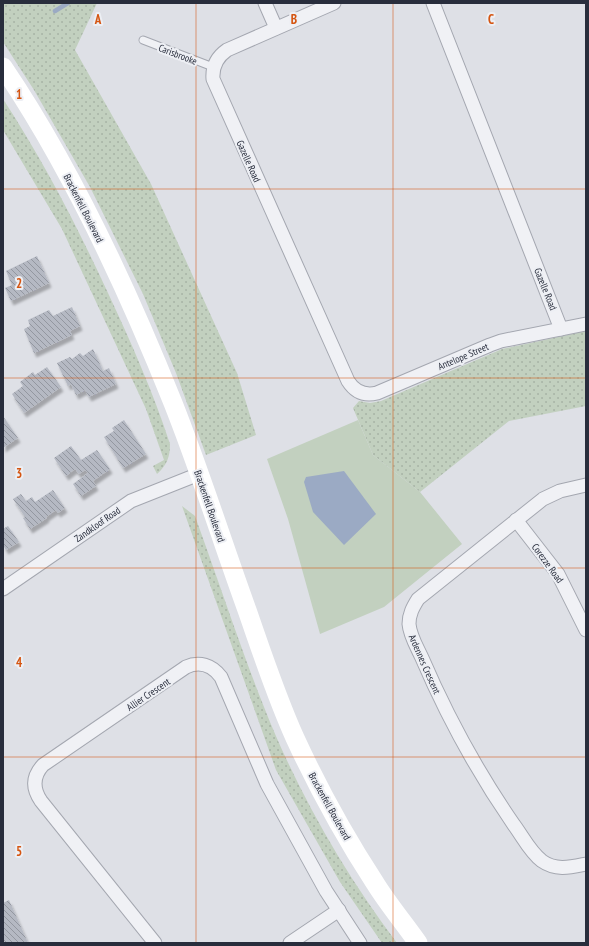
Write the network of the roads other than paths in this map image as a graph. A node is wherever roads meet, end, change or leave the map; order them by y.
1 (265, 3) edge
2 (334, 3) edge
3 (433, 3) edge
4 (276, 28) junction
5 (143, 40) dead end
6 (3, 67) edge
7 (214, 67) junction
8 (586, 324) edge
9 (561, 329) junction
10 (348, 381) joint
11 (199, 474) junction
12 (586, 485) edge
13 (516, 520) junction
14 (3, 589) edge
15 (586, 630) edge
16 (586, 864) edge
17 (339, 910) junction
18 (155, 943) edge
19 (290, 943) edge
20 (360, 943) edge
21 (418, 943) edge

1 - 4 street
2 - 4 street
3 - 9 street, Gazelle Road
4 - 7 street
5 - 7 lane, Carisbrooke
6 - 11 street, Brackenfell Boulevard
7 - 10 street, Gazelle Road
8 - 9 street, Antelope Street
9 - 10 street, Antelope Street
11 - 14 street, Zandkloof Road
11 - 21 street, Brackenfell Boulevard
12 - 13 street, Ardennes Crescent
13 - 15 street, Corezze Road
13 - 16 street, Ardennes Crescent
17 - 18 street, Allier Crescent
17 - 19 street
17 - 20 street, Allier Crescent

